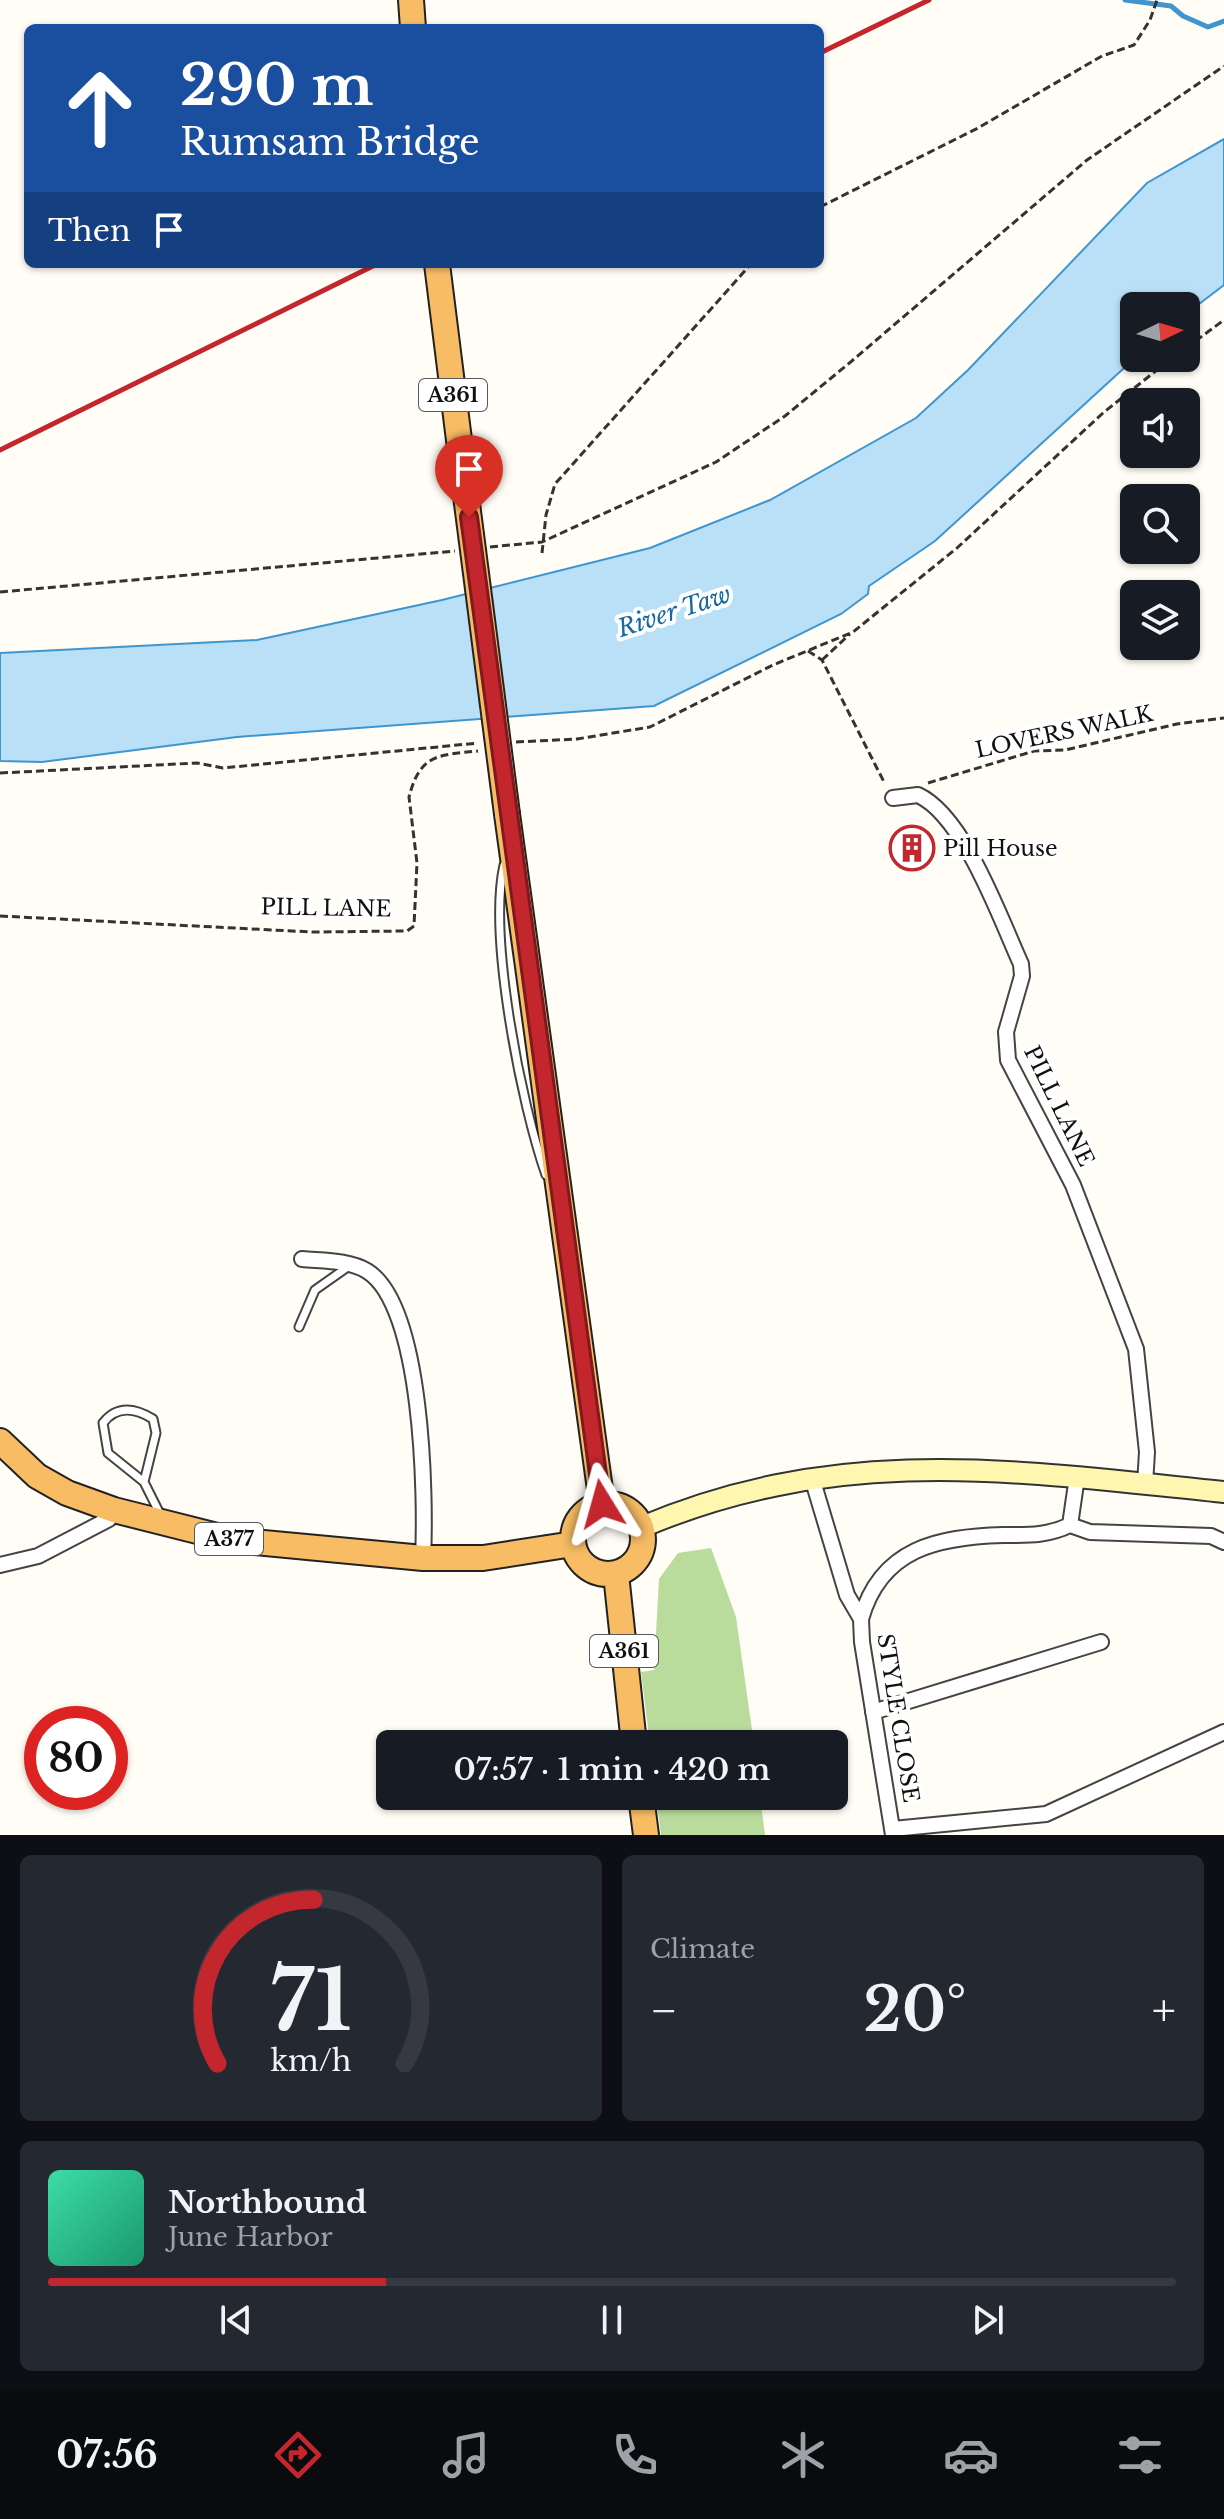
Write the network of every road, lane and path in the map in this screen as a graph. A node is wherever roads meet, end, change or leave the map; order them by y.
1 (411, 0) edge
2 (1157, 1) edge
3 (413, 24) edge
4 (1224, 66) edge
5 (824, 205) edge
6 (437, 268) edge
7 (747, 268) edge
8 (1224, 320) edge
9 (1200, 338) edge
10 (1154, 372) edge
11 (542, 542) junction
12 (481, 548) dead end
13 (466, 550) dead end
14 (542, 553) dead end
15 (0, 592) edge
16 (853, 632) junction
17 (808, 651) junction
18 (822, 660) junction
19 (1224, 718) edge
20 (512, 743) dead end
21 (489, 744) dead end
22 (481, 750) dead end
23 (0, 773) edge
24 (918, 795) junction
25 (893, 798) joint
26 (0, 916) edge
27 (302, 1259) dead end
28 (351, 1264) junction
29 (299, 1327) dead end
30 (0, 1441) edge
31 (1077, 1477) junction
32 (812, 1478) junction
33 (144, 1482) junction
34 (1145, 1484) junction
35 (1224, 1492) edge
36 (602, 1504) junction
37 (114, 1510) junction
38 (165, 1524) junction
39 (1070, 1525) junction
40 (642, 1527) junction
41 (1224, 1542) edge
42 (573, 1544) junction
43 (423, 1558) junction
44 (0, 1565) edge
45 (616, 1574) junction
46 (861, 1619) junction
47 (1101, 1642) dead end
48 (873, 1712) junction
49 (633, 1730) edge
50 (1224, 1732) edge
51 (643, 1810) edge
52 (893, 1832) edge
53 (646, 1835) edge

1 - 3 highway
2 - 5 path
4 - 11 path
6 - 36 highway, A361, bridge
7 - 11 path
8 - 9 path
10 - 16 path
11 - 12 path
11 - 14 path
13 - 15 path
16 - 17 path
16 - 18 path
17 - 18 path
17 - 20 path
18 - 25 path
19 - 24 path, LOVERS WALK
21 - 23 path
22 - 26 path, PILL LANE
24 - 25 street
24 - 34 street, PILL LANE
27 - 28 street
28 - 29 lane
28 - 43 street
30 - 37 highway, A377
31 - 32 main road
31 - 34 main road
31 - 39 street
32 - 40 main road
32 - 46 street, STYLE CLOSE
33 - 33 lane
33 - 38 lane
34 - 35 main road
36 - 40 highway
36 - 42 highway
37 - 38 highway, A377
37 - 44 street
38 - 43 highway, A377
39 - 41 street
39 - 46 street
40 - 45 highway
42 - 43 highway, A377
42 - 45 highway
45 - 49 highway, A361
46 - 48 street, STYLE CLOSE
47 - 48 street
48 - 52 street, STYLE CLOSE
50 - 52 street
51 - 53 highway

